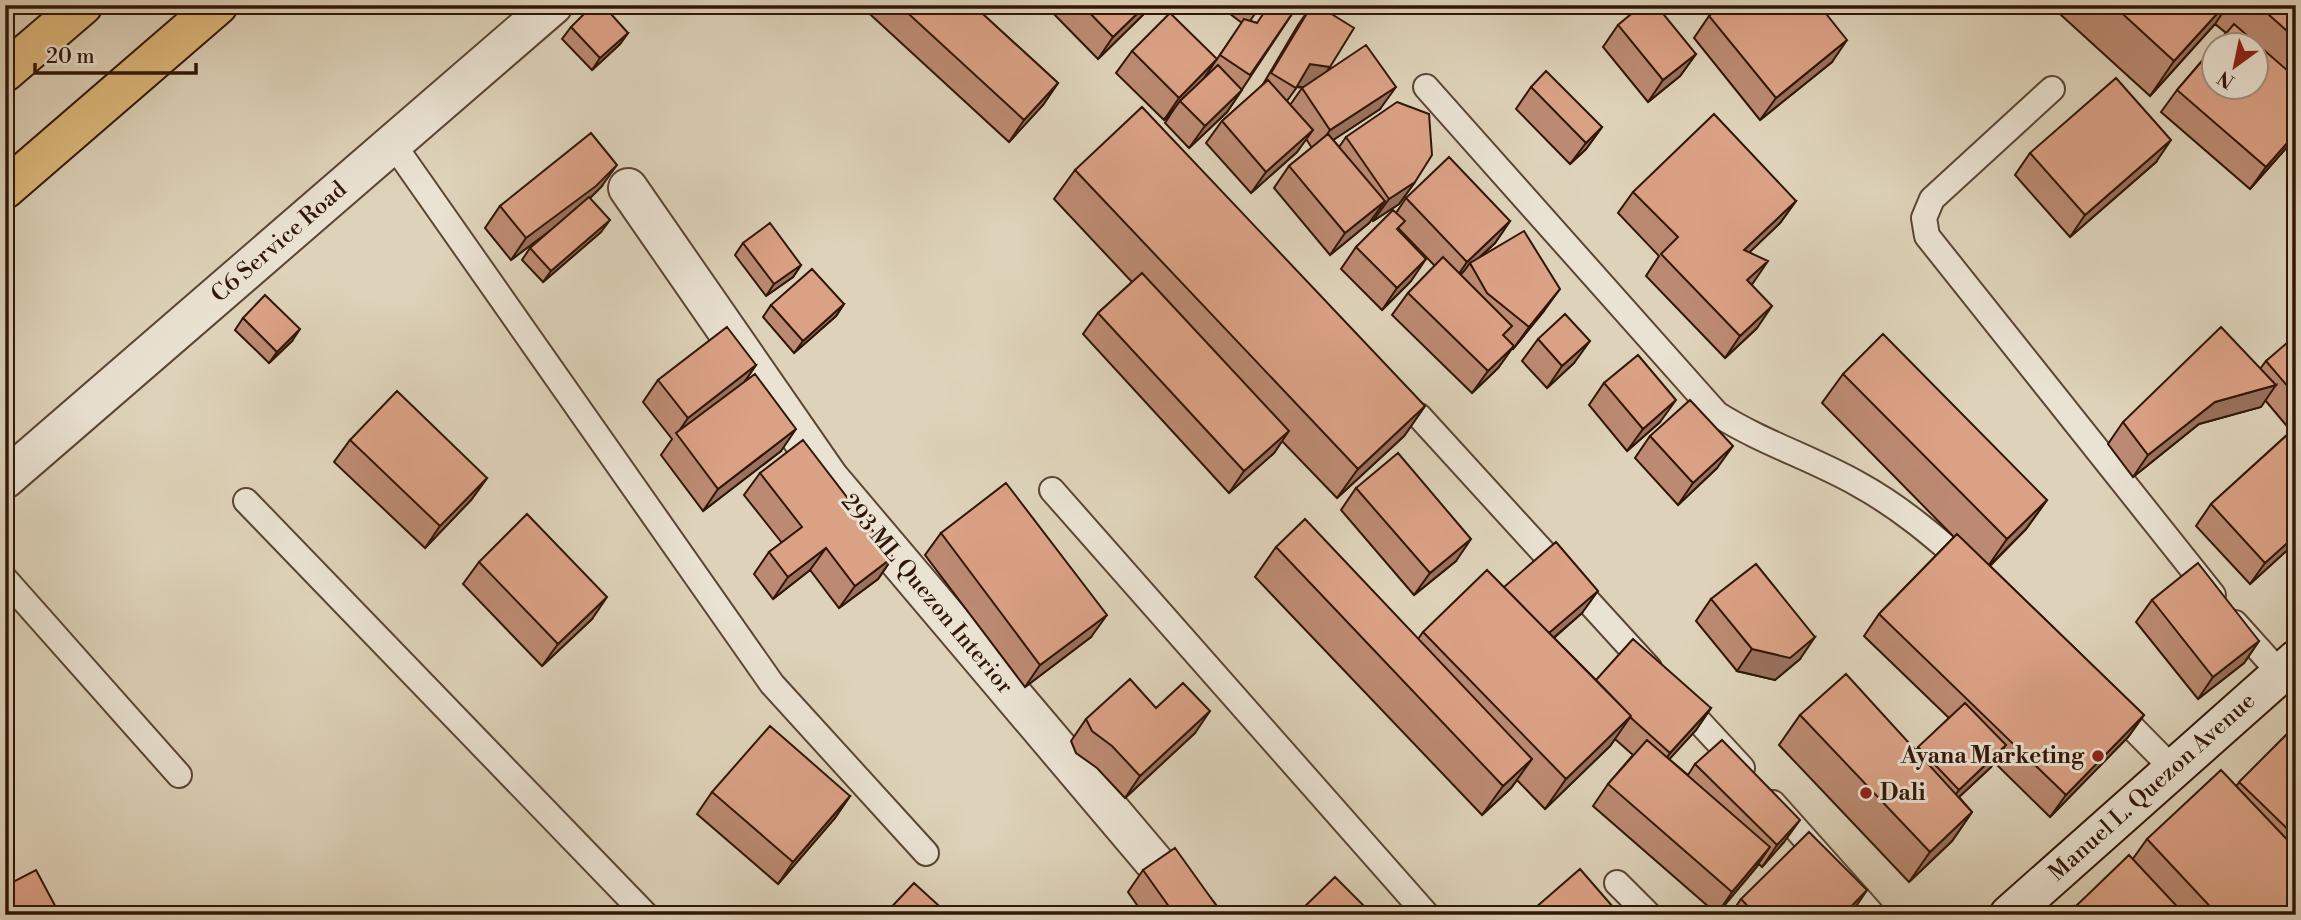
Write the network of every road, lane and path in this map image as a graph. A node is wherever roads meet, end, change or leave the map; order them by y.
1 (83, 5) edge
2 (219, 5) edge
3 (553, 5) edge
4 (5, 72) edge
5 (1426, 86) dead end
6 (2052, 89) dead end
7 (393, 144) junction
8 (628, 188) dead end
9 (5, 189) edge
10 (1419, 416) edge
11 (5, 479) edge
12 (1052, 490) dead end
13 (246, 502) dead end
14 (5, 579) edge
15 (1993, 589) edge
16 (2288, 667) edge
17 (2098, 692) edge
18 (2172, 769) junction
19 (179, 775) dead end
20 (926, 853) dead end
21 (1617, 883) dead end
22 (646, 915) edge
23 (1199, 915) edge
24 (1427, 915) edge
25 (1650, 915) edge
26 (1873, 915) edge
27 (2009, 915) edge

1 - 4 main road
2 - 9 main road
3 - 7 street, C6 Service Road
5 - 15 lane
6 - 16 lane
7 - 11 street, C6 Service Road
7 - 20 lane
8 - 23 street, 293 ML Quezon Interior
10 - 26 lane
12 - 24 lane
13 - 22 lane
14 - 19 lane
16 - 18 street, Manuel L. Quezon Avenue
17 - 18 lane
18 - 27 street, Manuel L. Quezon Avenue
21 - 25 lane

